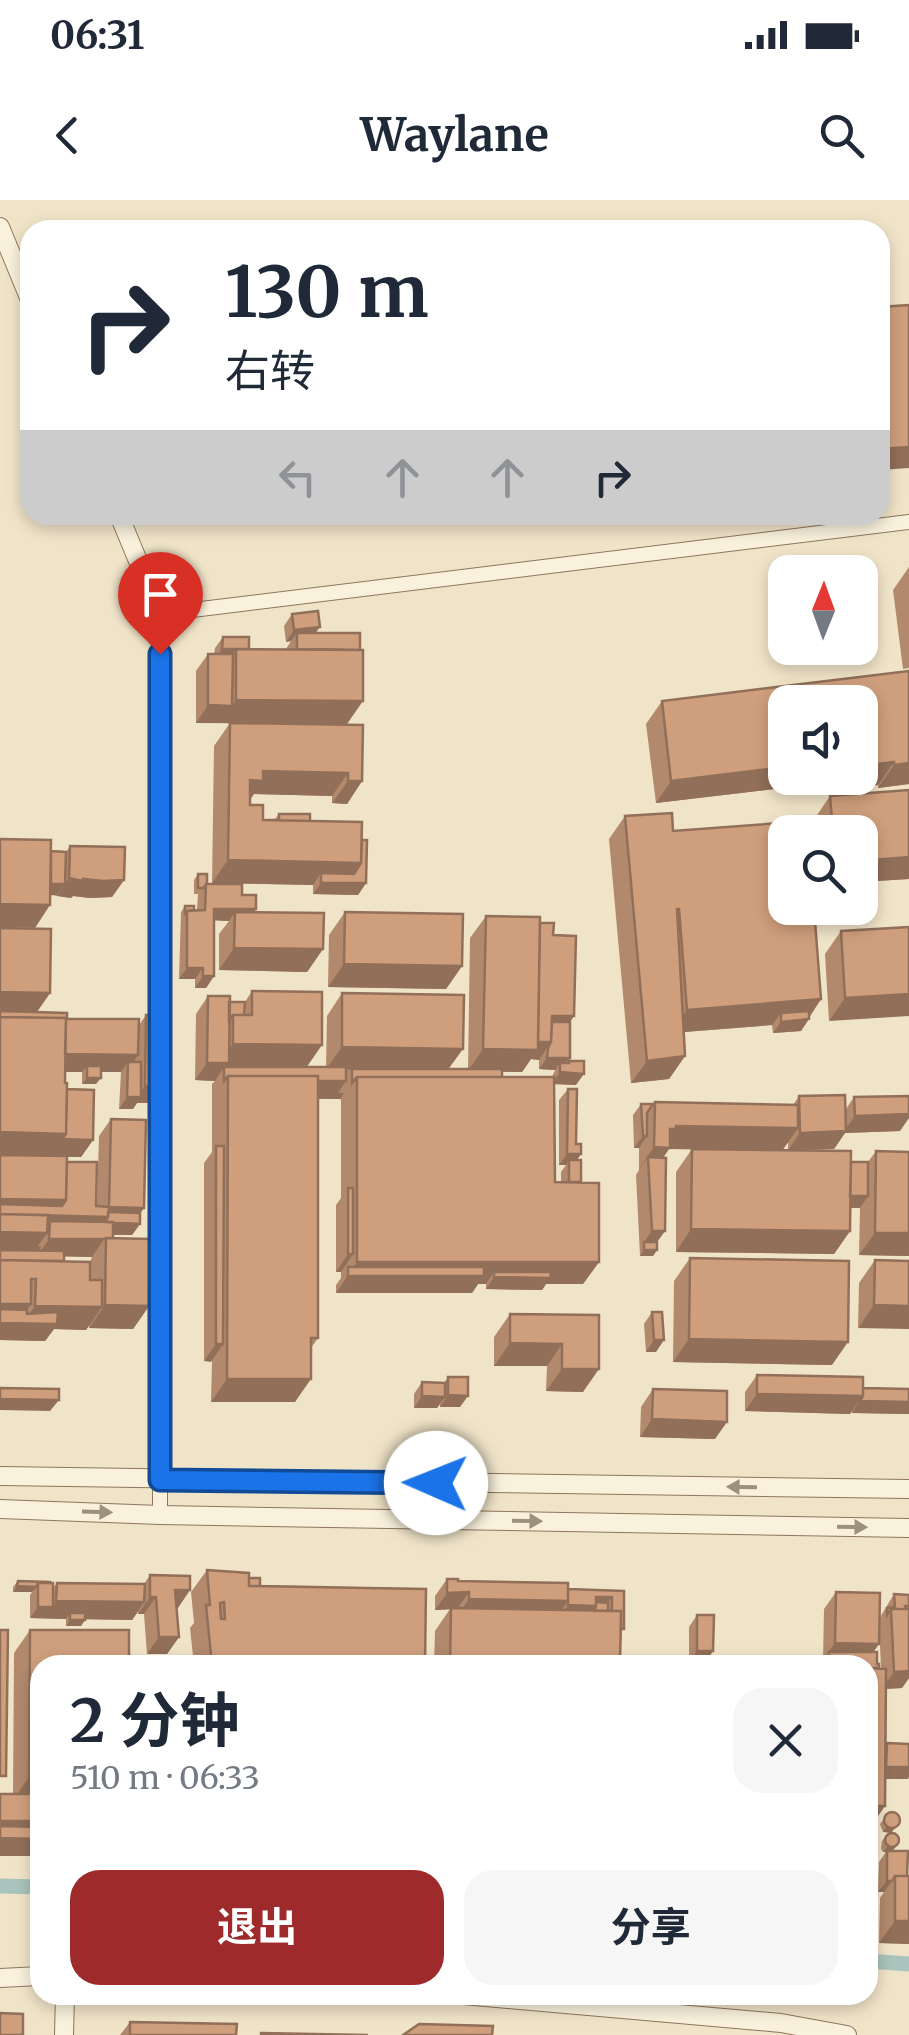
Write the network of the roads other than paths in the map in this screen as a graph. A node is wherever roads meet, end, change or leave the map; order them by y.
1 (0, 228) edge
2 (20, 276) edge
3 (123, 525) edge
4 (885, 525) edge
5 (160, 614) junction
6 (0, 1476) edge
7 (160, 1480) junction
8 (909, 1488) edge
9 (0, 1509) edge
10 (160, 1515) junction
11 (909, 1528) edge
12 (30, 1976) edge
13 (0, 1978) edge
14 (64, 2005) edge
15 (581, 2005) edge
16 (64, 2035) edge
17 (847, 2035) edge

1 - 2 street
3 - 5 street
4 - 5 street
5 - 7 street
6 - 7 street
8 -> 7 street
7 - 10 street
9 -> 10 street
10 -> 11 street
12 - 13 street
14 - 16 street
15 - 17 street

